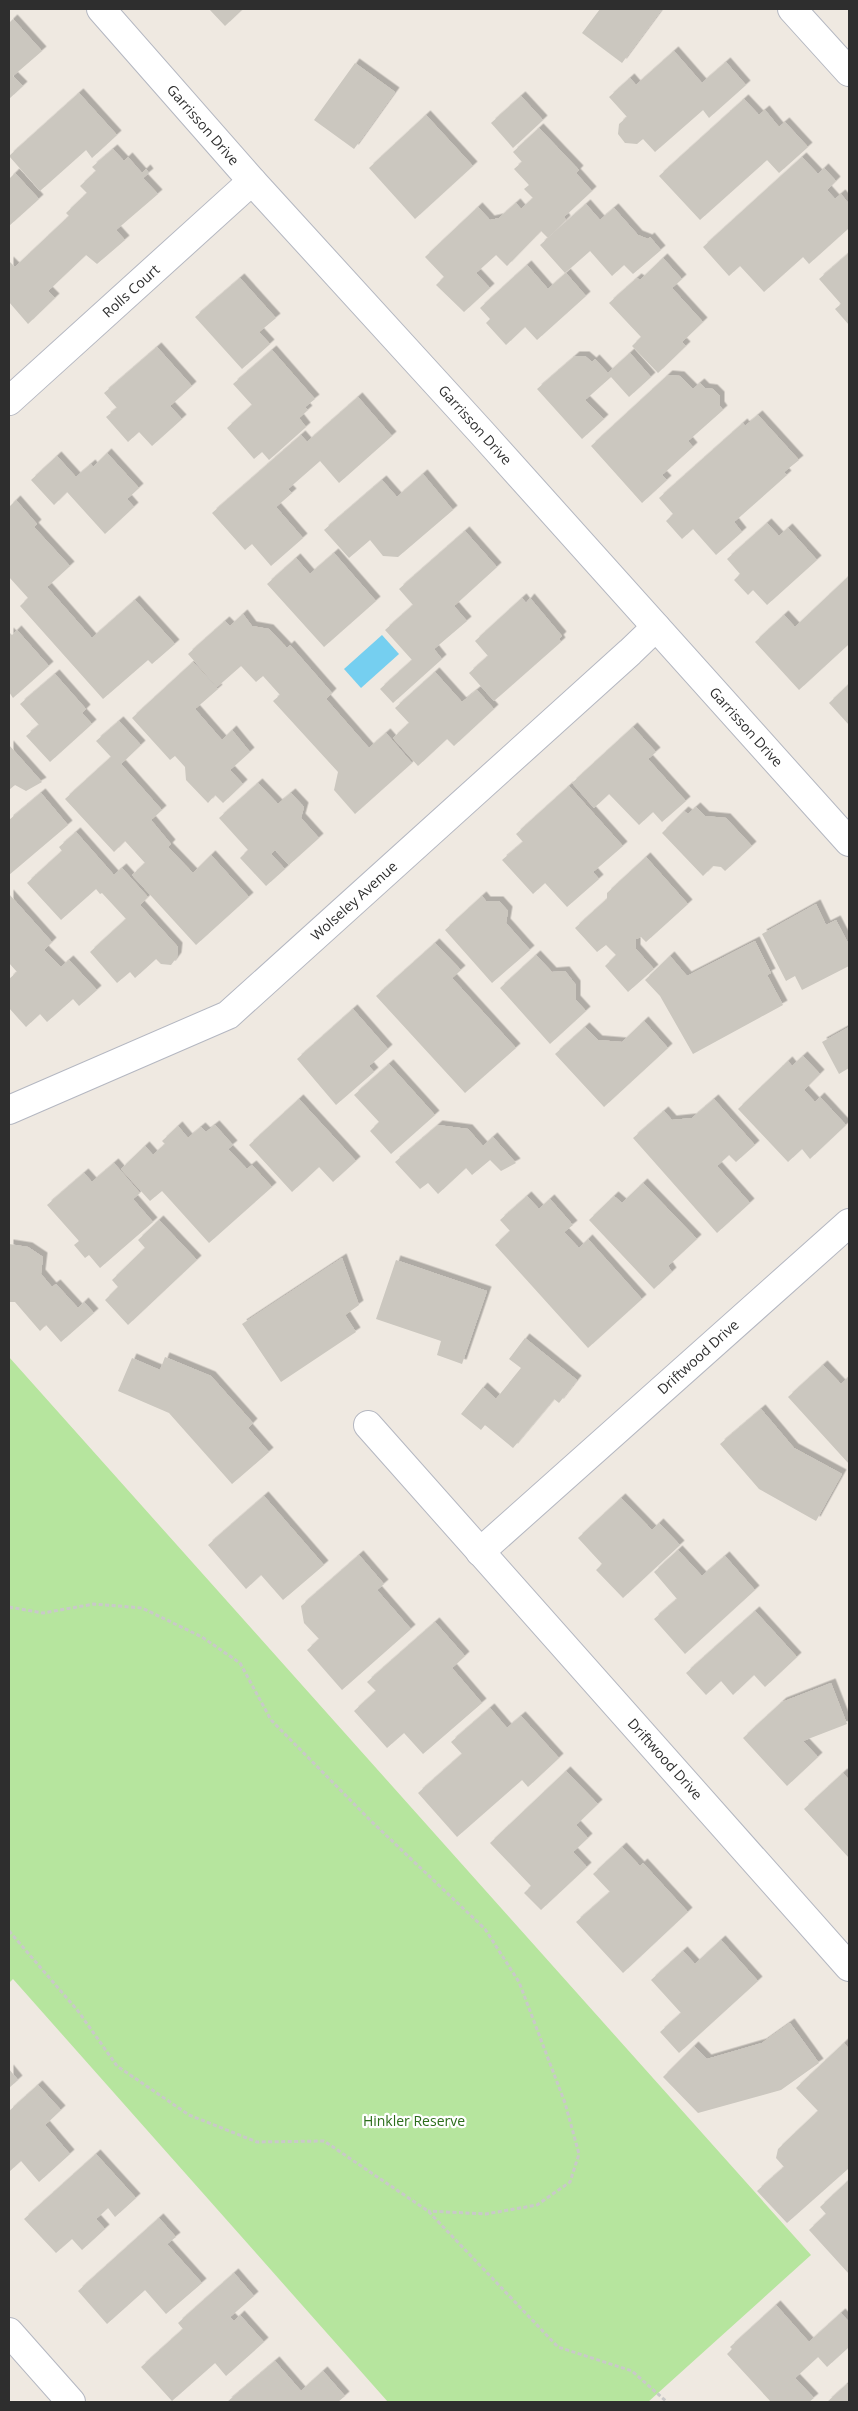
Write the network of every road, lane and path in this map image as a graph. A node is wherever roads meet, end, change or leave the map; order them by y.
1 (101, 9) edge
2 (792, 9) edge
3 (849, 72) edge
4 (252, 181) junction
5 (9, 401) edge
6 (656, 627) junction
7 (849, 842) edge
8 (9, 1110) edge
9 (849, 1223) edge
10 (368, 1425) dead end
11 (480, 1552) junction
12 (9, 1607) edge
13 (9, 1932) edge
14 (849, 1967) edge
15 (428, 2212) junction
16 (9, 2332) edge
17 (71, 2402) edge
18 (667, 2402) edge

1 - 4 street, Garrisson Drive
2 - 3 street
4 - 5 street, Rolls Court
4 - 6 street, Garrisson Drive
6 - 7 street, Garrisson Drive
6 - 8 street, Wolseley Avenue
9 - 11 street, Driftwood Drive
10 - 11 street, Driftwood Drive
11 - 14 street, Driftwood Drive
12 - 15 path
13 - 15 path
15 - 18 path
16 - 17 street

